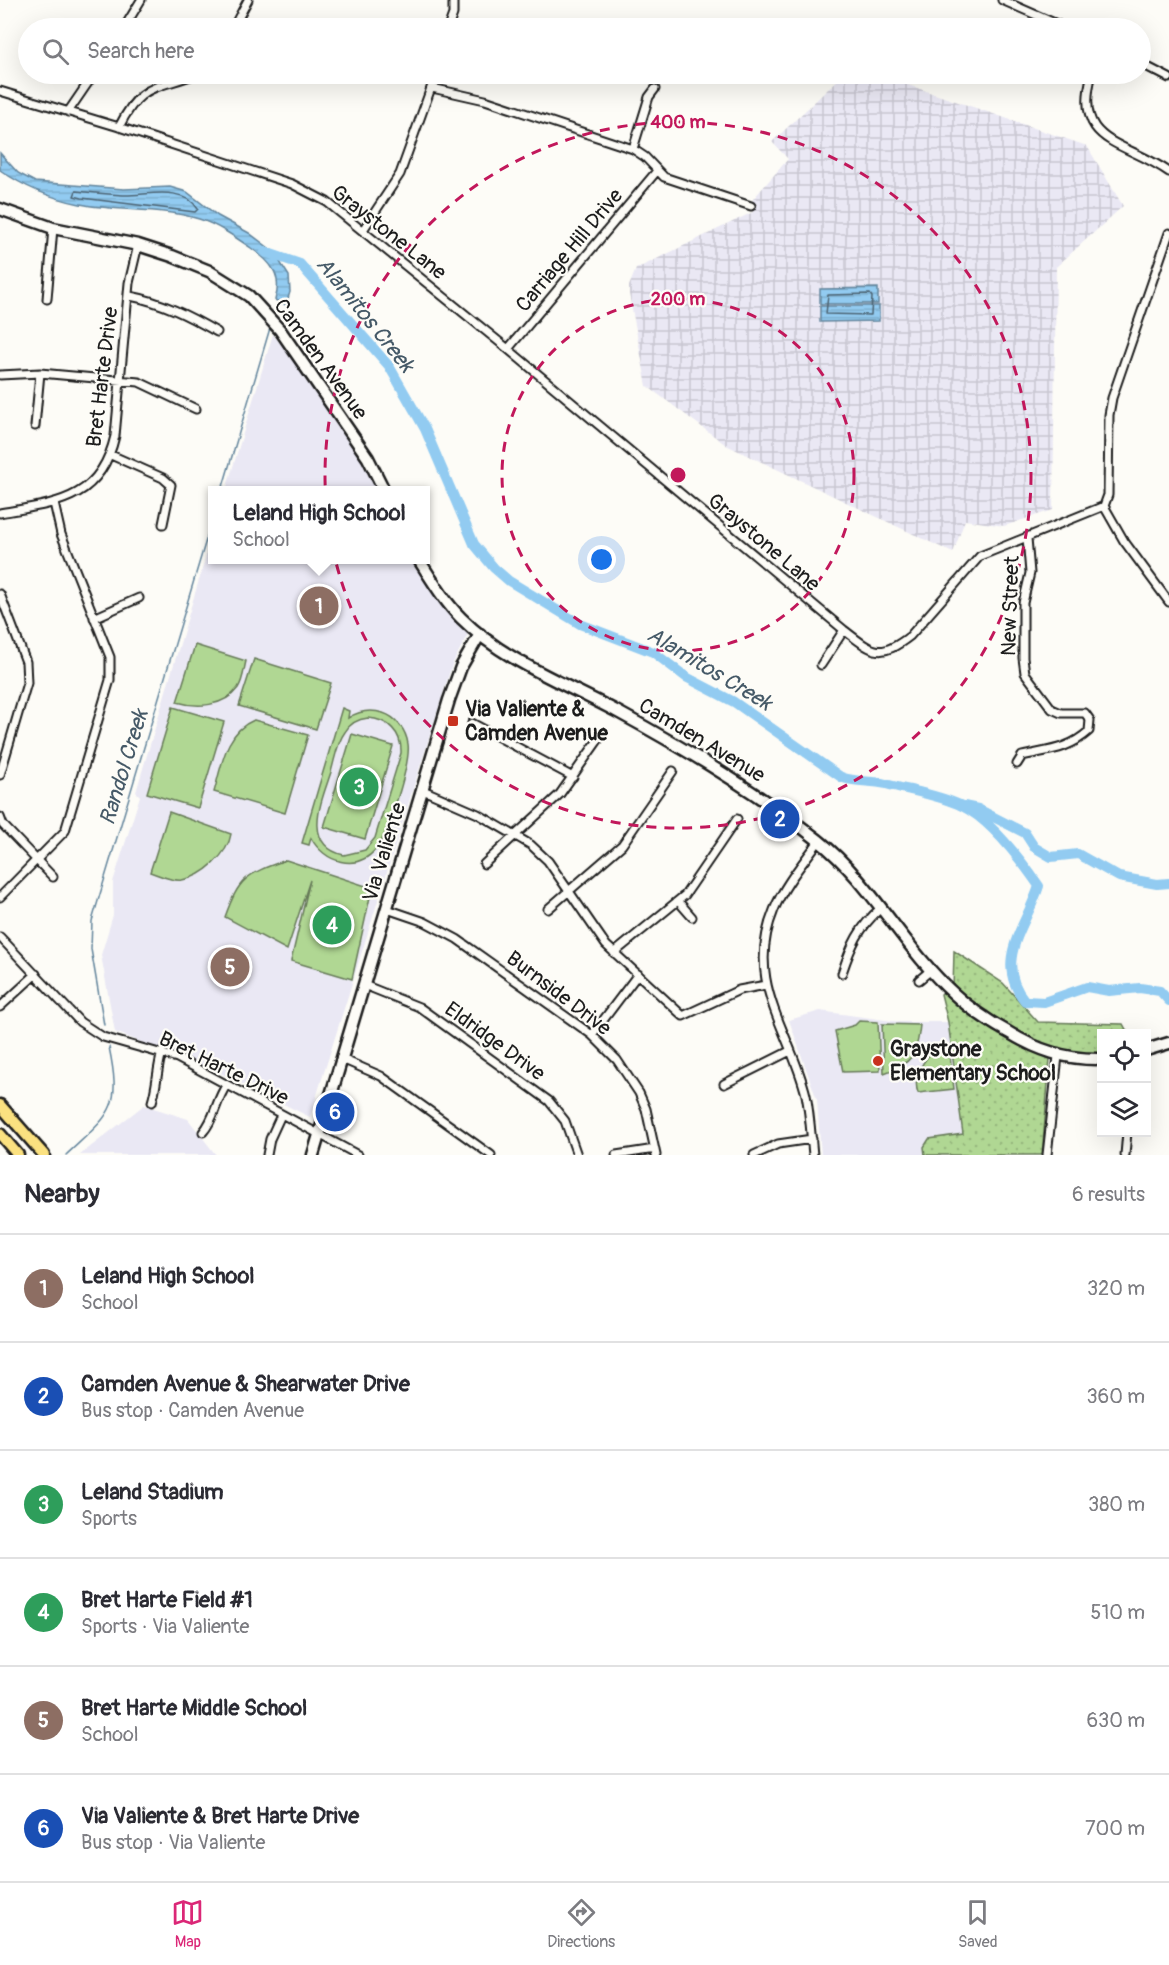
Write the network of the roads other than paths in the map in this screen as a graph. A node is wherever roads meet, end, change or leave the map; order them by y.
1 (141, 0) edge
2 (248, 0) edge
3 (453, 0) edge
4 (1002, 0) edge
5 (130, 18) edge
6 (238, 18) edge
7 (452, 18) edge
8 (1043, 18) edge
9 (1151, 69) edge
10 (1169, 78) edge
11 (87, 84) edge
12 (166, 84) edge
13 (433, 84) edge
14 (1090, 84) edge
15 (432, 88) junction
16 (655, 90) dead end
17 (0, 91) edge
18 (68, 112) junction
19 (119, 127) junction
20 (633, 149) junction
21 (656, 172) junction
22 (1169, 172) edge
23 (751, 206) dead end
24 (0, 209) edge
25 (53, 228) junction
26 (363, 230) junction
27 (1169, 233) edge
28 (138, 245) junction
29 (130, 296) junction
30 (47, 299) dead end
31 (217, 332) dead end
32 (508, 349) junction
33 (39, 373) junction
34 (0, 375) edge
35 (120, 380) junction
36 (196, 409) dead end
37 (35, 426) dead end
38 (111, 455) junction
39 (382, 486) edge
40 (54, 503) junction
41 (1104, 506) junction
42 (0, 513) edge
43 (163, 524) dead end
44 (1028, 538) junction
45 (422, 564) edge
46 (0, 594) edge
47 (139, 598) dead end
48 (1169, 602) edge
49 (94, 618) junction
50 (844, 630) junction
51 (480, 634) junction
52 (821, 665) dead end
53 (472, 723) dead end
54 (603, 733) dead end
55 (1017, 764) dead end
56 (673, 771) dead end
57 (0, 775) edge
58 (573, 777) junction
59 (423, 790) junction
60 (0, 817) edge
61 (737, 819) dead end
62 (514, 834) junction
63 (819, 841) junction
64 (36, 861) junction
65 (484, 864) dead end
66 (53, 877) dead end
67 (569, 891) junction
68 (0, 897) edge
69 (678, 901) junction
70 (881, 908) junction
71 (387, 909) junction
72 (548, 909) dead end
73 (692, 917) dead end
74 (0, 937) edge
75 (614, 953) junction
76 (931, 970) junction
77 (842, 973) dead end
78 (36, 974) junction
79 (638, 974) junction
80 (919, 980) dead end
81 (364, 984) junction
82 (766, 985) junction
83 (0, 1007) edge
84 (592, 1035) junction
85 (1169, 1043) edge
86 (1151, 1049) edge
87 (790, 1051) junction
88 (162, 1052) junction
89 (1058, 1056) junction
90 (342, 1059) junction
91 (1097, 1059) edge
92 (724, 1084) dead end
93 (226, 1086) junction
94 (152, 1102) dead end
95 (0, 1105) edge
96 (281, 1116) junction
97 (203, 1132) dead end
98 (320, 1133) junction
99 (0, 1134) edge
100 (1127, 1137) edge
101 (812, 1139) junction
102 (655, 1152) edge
103 (18, 1155) edge
104 (44, 1155) edge
105 (267, 1155) edge
106 (313, 1155) edge
107 (358, 1155) edge
108 (492, 1155) edge
109 (577, 1155) edge
110 (616, 1155) edge
111 (754, 1155) edge
112 (813, 1155) edge
113 (1047, 1155) edge
114 (1125, 1155) edge

1 - 5 street
2 - 6 street
3 - 7 street
4 - 8 street
9 - 10 street
11 - 18 street
12 - 19 street
13 - 15 street
14 - 22 street
15 - 20 street
15 - 26 street
16 - 20 street
17 - 18 street, Graystone Lane
18 - 19 street, Graystone Lane
19 - 26 street, Graystone Lane
20 - 21 street
21 - 23 street
21 - 32 street, Carriage Hill Drive
24 - 25 street, Camden Avenue
25 - 28 street, Camden Avenue
25 - 30 street
26 - 32 street, Graystone Lane
27 - 41 street
28 - 29 street, Bret Harte Drive
28 - 39 street, Camden Avenue
29 - 31 street
29 - 35 street, Bret Harte Drive
32 - 50 street, Graystone Lane
33 - 34 street
33 - 35 street
33 - 37 street
35 - 36 street
35 - 38 street, Bret Harte Drive
38 - 40 street, Bret Harte Drive
38 - 43 street
40 - 42 street, Bret Harte Drive
40 - 49 street
41 - 44 street, Graystone Lane
41 - 48 street
44 - 50 street, Graystone Lane
44 - 55 street, New Street
45 - 51 street, Camden Avenue
46 - 57 street
47 - 49 street
49 - 64 street
50 - 52 street
51 - 59 street, Via Valiente
51 - 63 street, Camden Avenue
53 - 58 street
54 - 58 street
56 - 67 street
58 - 62 street
59 - 62 street
59 - 71 street, Via Valiente
60 - 64 street
61 - 69 street
62 - 65 street
62 - 67 street
63 - 70 street, Camden Avenue
63 - 82 street
64 - 66 street
64 - 68 street
67 - 72 street
67 - 75 street
69 - 73 street
69 - 75 street
70 - 76 street, Camden Avenue
70 - 77 street
71 - 81 street, Via Valiente
71 - 84 street, Burnside Drive
74 - 78 street, Bret Harte Drive
75 - 79 street
76 - 80 street
76 - 89 street, Camden Avenue
78 - 83 street
78 - 88 street, Bret Harte Drive
79 - 82 street
79 - 84 street
81 - 90 street, Via Valiente
81 - 109 street, Eldridge Drive
82 - 87 street
84 - 102 street, Burnside Drive
85 - 86 street
87 - 92 street
87 - 101 street
88 - 93 street, Bret Harte Drive
88 - 94 street
89 - 91 street, Camden Avenue
89 - 113 street
90 - 98 street, Via Valiente
90 - 108 street
93 - 96 street, Bret Harte Drive
93 - 97 street
95 - 104 main road
96 - 98 street, Bret Harte Drive
96 - 105 street
98 - 106 street, Via Valiente
98 - 107 street, Bret Harte Drive
99 - 103 main road
100 - 114 street
101 - 111 street
101 - 112 street
102 - 110 street

